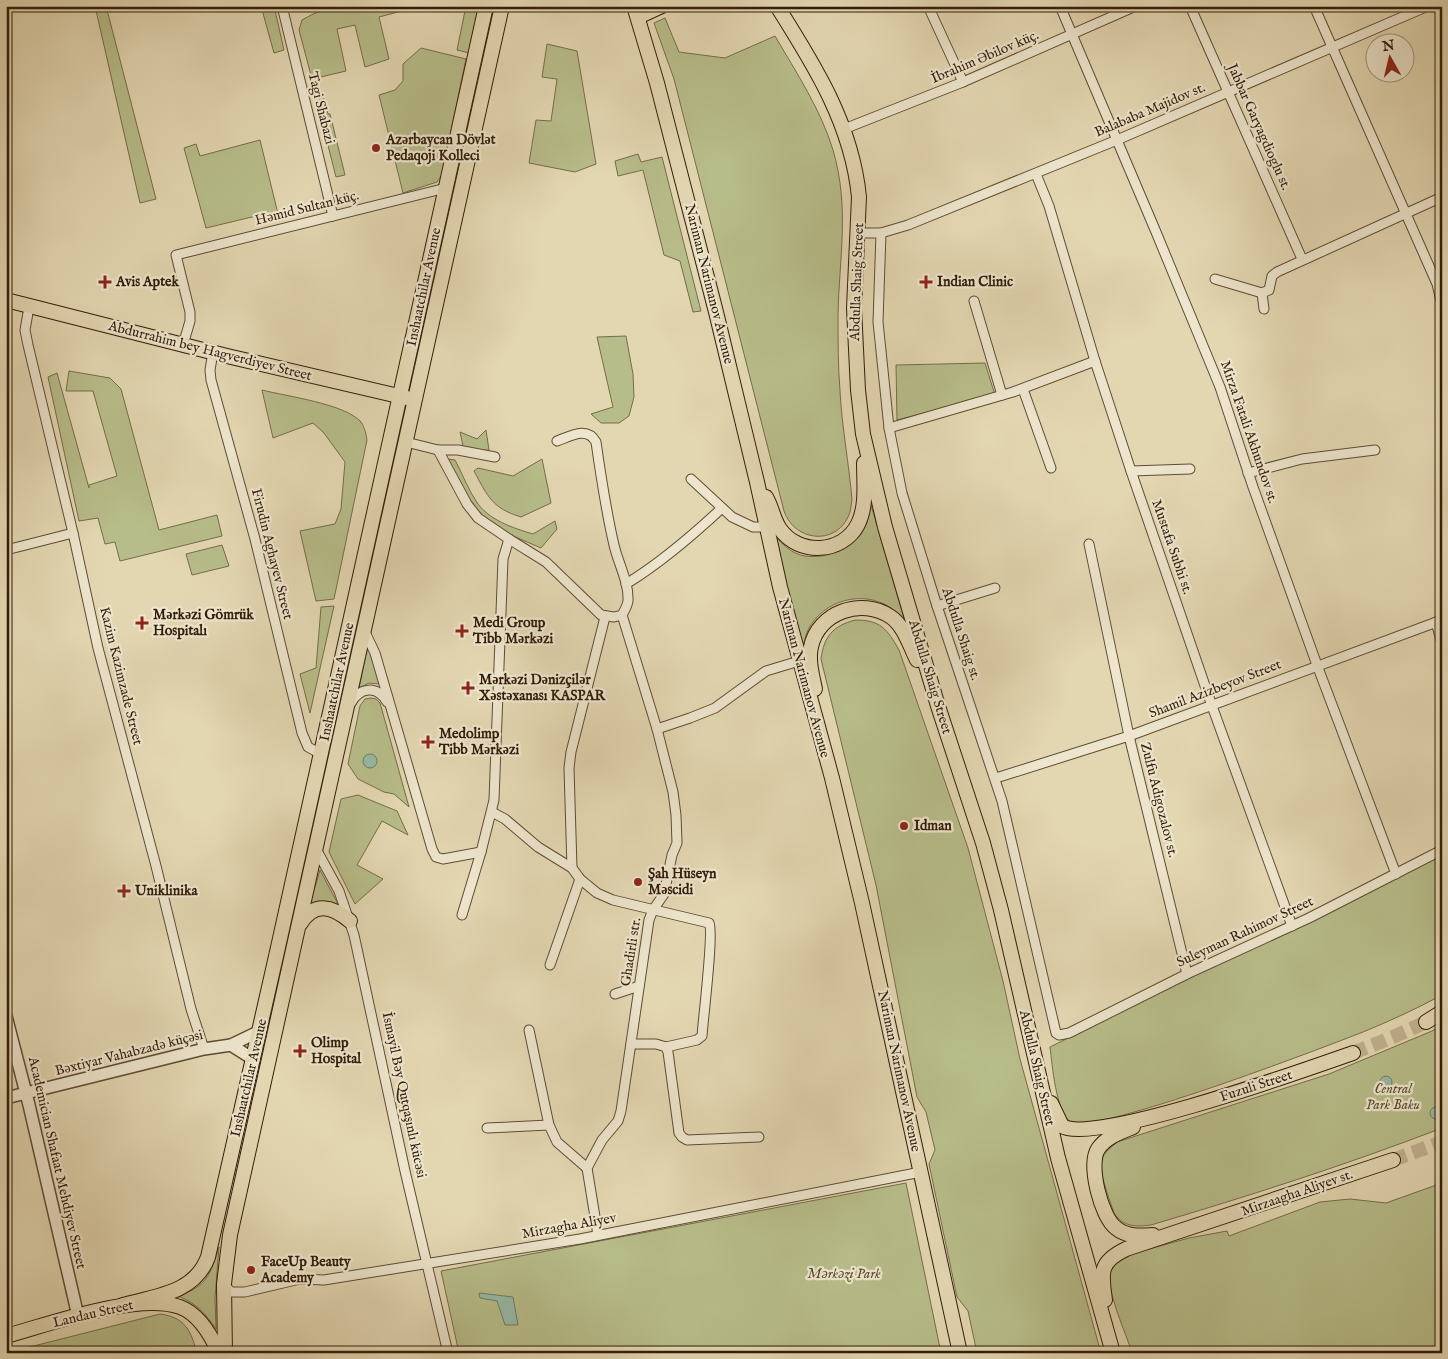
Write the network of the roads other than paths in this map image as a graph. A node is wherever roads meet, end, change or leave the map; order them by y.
1 (282, 6) edge
2 (486, 6) edge
3 (502, 6) edge
4 (662, 6) edge
5 (777, 6) edge
6 (928, 6) edge
7 (1060, 6) edge
8 (1136, 6) edge
9 (1190, 6) edge
10 (1314, 6) edge
11 (1428, 6) edge
12 (636, 12) edge
13 (1072, 34) junction
14 (1332, 47) junction
15 (964, 82) junction
16 (1229, 92) junction
17 (844, 129) junction
18 (1117, 140) junction
19 (1036, 174) junction
20 (446, 188) junction
21 (1442, 197) edge
22 (1405, 214) junction
23 (333, 216) junction
24 (858, 233) junction
25 (881, 233) junction
26 (1302, 259) junction
27 (1215, 279) dead end
28 (1262, 293) junction
29 (6, 300) edge
30 (974, 301) dead end
31 (1442, 305) edge
32 (29, 307) junction
33 (1264, 309) dead end
34 (184, 345) junction
35 (213, 352) junction
36 (1095, 361) junction
37 (1023, 389) junction
38 (1002, 395) junction
39 (399, 396) junction
40 (415, 399) junction
41 (393, 424) junction
42 (889, 428) junction
43 (863, 434) junction
44 (557, 441) dead end
45 (406, 442) junction
46 (438, 450) junction
47 (1375, 450) dead end
48 (387, 452) junction
49 (495, 457) dead end
50 (1051, 468) dead end
51 (1131, 470) junction
52 (1190, 470) dead end
53 (1248, 473) junction
54 (691, 478) dead end
55 (757, 482) junction
56 (722, 508) junction
57 (766, 526) junction
58 (73, 533) junction
59 (509, 539) junction
60 (1089, 544) dead end
61 (6, 550) edge
62 (626, 584) junction
63 (994, 588) dead end
64 (937, 606) junction
65 (622, 615) junction
66 (605, 617) junction
67 (1439, 621) edge
68 (364, 630) junction
69 (1442, 644) edge
70 (799, 661) junction
71 (1317, 665) junction
72 (938, 706) junction
73 (1212, 706) junction
74 (391, 709) junction
75 (344, 717) junction
76 (657, 730) junction
77 (1129, 736) junction
78 (321, 754) junction
79 (832, 778) junction
80 (996, 778) junction
81 (492, 812) junction
82 (316, 849) junction
83 (1442, 850) edge
84 (481, 852) junction
85 (572, 868) junction
86 (1396, 874) junction
87 (580, 879) junction
88 (652, 910) junction
89 (462, 915) dead end
90 (350, 921) junction
91 (1292, 926) junction
92 (298, 928) junction
93 (550, 966) dead end
94 (1187, 974) junction
95 (639, 986) junction
96 (615, 994) dead end
97 (1442, 1012) edge
98 (6, 1016) edge
99 (1426, 1022) tunnel mouth
100 (260, 1030) junction
101 (529, 1030) dead end
102 (1059, 1035) joint
103 (631, 1044) junction
104 (231, 1045) junction
105 (666, 1047) junction
106 (204, 1049) junction
107 (1353, 1053) tunnel mouth
108 (253, 1059) junction
109 (1038, 1073) junction
110 (26, 1094) junction
111 (6, 1098) edge
112 (1159, 1116) junction
113 (549, 1125) junction
114 (487, 1128) dead end
115 (759, 1137) dead end
116 (1393, 1160) tunnel mouth
117 (587, 1168) junction
118 (921, 1172) junction
119 (1200, 1225) junction
120 (598, 1235) junction
121 (428, 1264) junction
122 (224, 1284) junction
123 (123, 1305) junction
124 (78, 1316) junction
125 (6, 1336) edge
126 (1112, 1349) edge
127 (219, 1353) edge
128 (225, 1353) edge
129 (448, 1353) edge
130 (960, 1353) edge

1 - 23 street, Tagi Shabazi
2 - 20 main road, Inshaatchilar Avenue
3 - 40 main road, Inshaatchilar Avenue
4 - 12 main road
5 - 17 main road, Abdulla Shaig Street
6 - 15 street
7 - 13 street, Mirza Fatali Akhundov st.
8 - 13 street, İbrahim Əbilov küç.
9 - 16 street, Jabbar Garyagdioglu st.
10 - 14 street
11 - 14 street, Balababa Majidov st.
12 - 55 main road, Nariman Narimanov Avenue
13 - 15 street, İbrahim Əbilov küç.
13 - 18 street, Mirza Fatali Akhundov st.
14 - 16 street, Balababa Majidov st.
14 - 22 street
15 - 17 street, İbrahim Əbilov küç.
16 - 18 street, Balababa Majidov st.
16 - 26 street, Jabbar Garyagdioglu st.
17 - 24 main road, Abdulla Shaig Street
18 - 19 street, Balababa Majidov st.
18 - 53 street, Mirza Fatali Akhundov st.
19 - 25 street, Balababa Majidov st.
19 - 36 street, Mustafa Subhi st.
20 - 23 street, Həmid Sultan küç.
20 - 39 main road, Inshaatchilar Avenue
21 - 22 street
22 - 26 street
22 - 31 street
23 - 34 street, Həmid Sultan küç.
24 - 25 street, Balababa Majidov st.
24 - 43 main road, Abdulla Shaig Street
25 - 42 street, Abdulla Shaig st.
26 - 28 street
27 - 28 street
28 - 33 street
29 - 32 main road, Abdurrahim bey Hagverdiyev Street
30 - 38 street
32 - 34 main road, Abdurrahim bey Hagverdiyev Street
32 - 58 street, Kazim Kazimzade Street
34 - 35 main road, Abdurrahim bey Hagverdiyev Street
35 - 39 main road, Abdurrahim bey Hagverdiyev Street
35 - 78 street, Firudin Aghayev Street
36 - 37 street
36 - 51 street, Mustafa Subhi st.
37 - 38 street
37 - 50 street
38 - 42 street
39 - 40 main road, Abdurrahim bey Hagverdiyev Street
39 - 41 main road, Inshaatchilar Avenue
40 - 45 main road, Inshaatchilar Avenue
41 - 45 main road
41 - 48 main road, Inshaatchilar Avenue
42 - 64 street, Abdulla Shaig st.
43 - 55 main road
43 - 72 main road, Abdulla Shaig Street
44 - 62 street
45 - 46 street
45 - 48 main road
45 - 68 main road, Inshaatchilar Avenue
46 - 49 street
46 - 59 street
47 - 53 street
48 - 78 main road, Inshaatchilar Avenue
51 - 52 street
51 - 73 street, Mustafa Subhi st.
53 - 71 street, Mirza Fatali Akhundov st.
54 - 56 street
55 - 57 main road, Nariman Narimanov Avenue
56 - 57 street
56 - 62 street
57 - 70 main road, Nariman Narimanov Avenue
58 - 61 street
58 - 106 street, Kazim Kazimzade Street
59 - 66 street
59 - 81 street
60 - 77 street, Zulfu Adigozalov st.
62 - 65 street
63 - 64 street
64 - 80 street, Abdulla Shaig st.
65 - 66 street
65 - 76 street, Ghadirli str.
66 - 85 street
67 - 69 street
67 - 71 street, Shamil Azizbeyov Street
68 - 74 street
68 - 75 main road, Inshaatchilar Avenue
70 - 76 street
70 - 79 main road, Nariman Narimanov Avenue
71 - 73 street, Shamil Azizbeyov Street
71 - 86 street, Mirza Fatali Akhundov st.
72 - 79 main road
72 - 109 main road, Abdulla Shaig Street
73 - 77 street, Shamil Azizbeyov Street
73 - 91 street, Mustafa Subhi st.
74 - 75 street
74 - 84 street
75 - 82 main road, Inshaatchilar Avenue
76 - 88 street, Ghadirli str.
77 - 80 street, Shamil Azizbeyov Street
77 - 94 street, Zulfu Adigozalov st.
78 - 100 main road, Inshaatchilar Avenue
79 - 118 main road, Nariman Narimanov Avenue
80 - 102 street, Abdulla Shaig st.
81 - 84 street
81 - 85 street
82 - 90 street, İsmayil Bəy Qutqaşınlı kücəsi
82 - 92 main road, Inshaatchilar Avenue
83 - 86 street, Suleyman Rahimov Street
84 - 89 street
85 - 87 street
86 - 91 street, Suleyman Rahimov Street
87 - 88 street
87 - 93 street
88 - 95 street, Ghadirli str.
88 - 105 street
90 - 92 main road
90 - 121 street, İsmayil Bəy Qutqaşınlı kücəsi
91 - 94 street, Suleyman Rahimov Street
92 - 122 main road, Inshaatchilar Avenue
94 - 102 street, Suleyman Rahimov Street
95 - 96 street
95 - 103 street, Ghadirli str.
97 - 99 main road
98 - 110 street, Academician Shafaat Mehdiyev Street
100 - 104 street, Bəxtiyar Vahabzadə küçəsi
100 - 108 main road, Inshaatchilar Avenue
101 - 113 street
103 - 105 street
103 - 117 street, Ghadirli str.
104 - 106 street, Bəxtiyar Vahabzadə küçəsi
104 - 108 street
105 - 115 street
106 - 110 street, Bəxtiyar Vahabzadə küçəsi
107 - 112 main road, Fuzuli Street
108 - 123 main road, Inshaatchilar Avenue
109 - 112 main road
109 - 126 main road, Abdulla Shaig Street
110 - 111 street, Bəxtiyar Vahabzadə küçəsi
110 - 124 street, Academician Shafaat Mehdiyev Street
112 - 119 main road
113 - 114 street
113 - 117 street
116 - 119 main road, Mirzaagha Aliyev st.
117 - 120 street
118 - 120 street, Mirzagha Aliyev
118 - 130 main road, Nariman Narimanov Avenue
119 - 126 main road
120 - 121 street, Mirzagha Aliyev
121 - 122 street, Mirzagha Aliyev
121 - 129 street, İsmayil Bəy Qutqaşınlı kücəsi
122 - 128 main road, Inshaatchilar Avenue
123 - 124 main road, Landau Street
123 - 127 main road, Landau Street
124 - 125 main road, Landau Street

